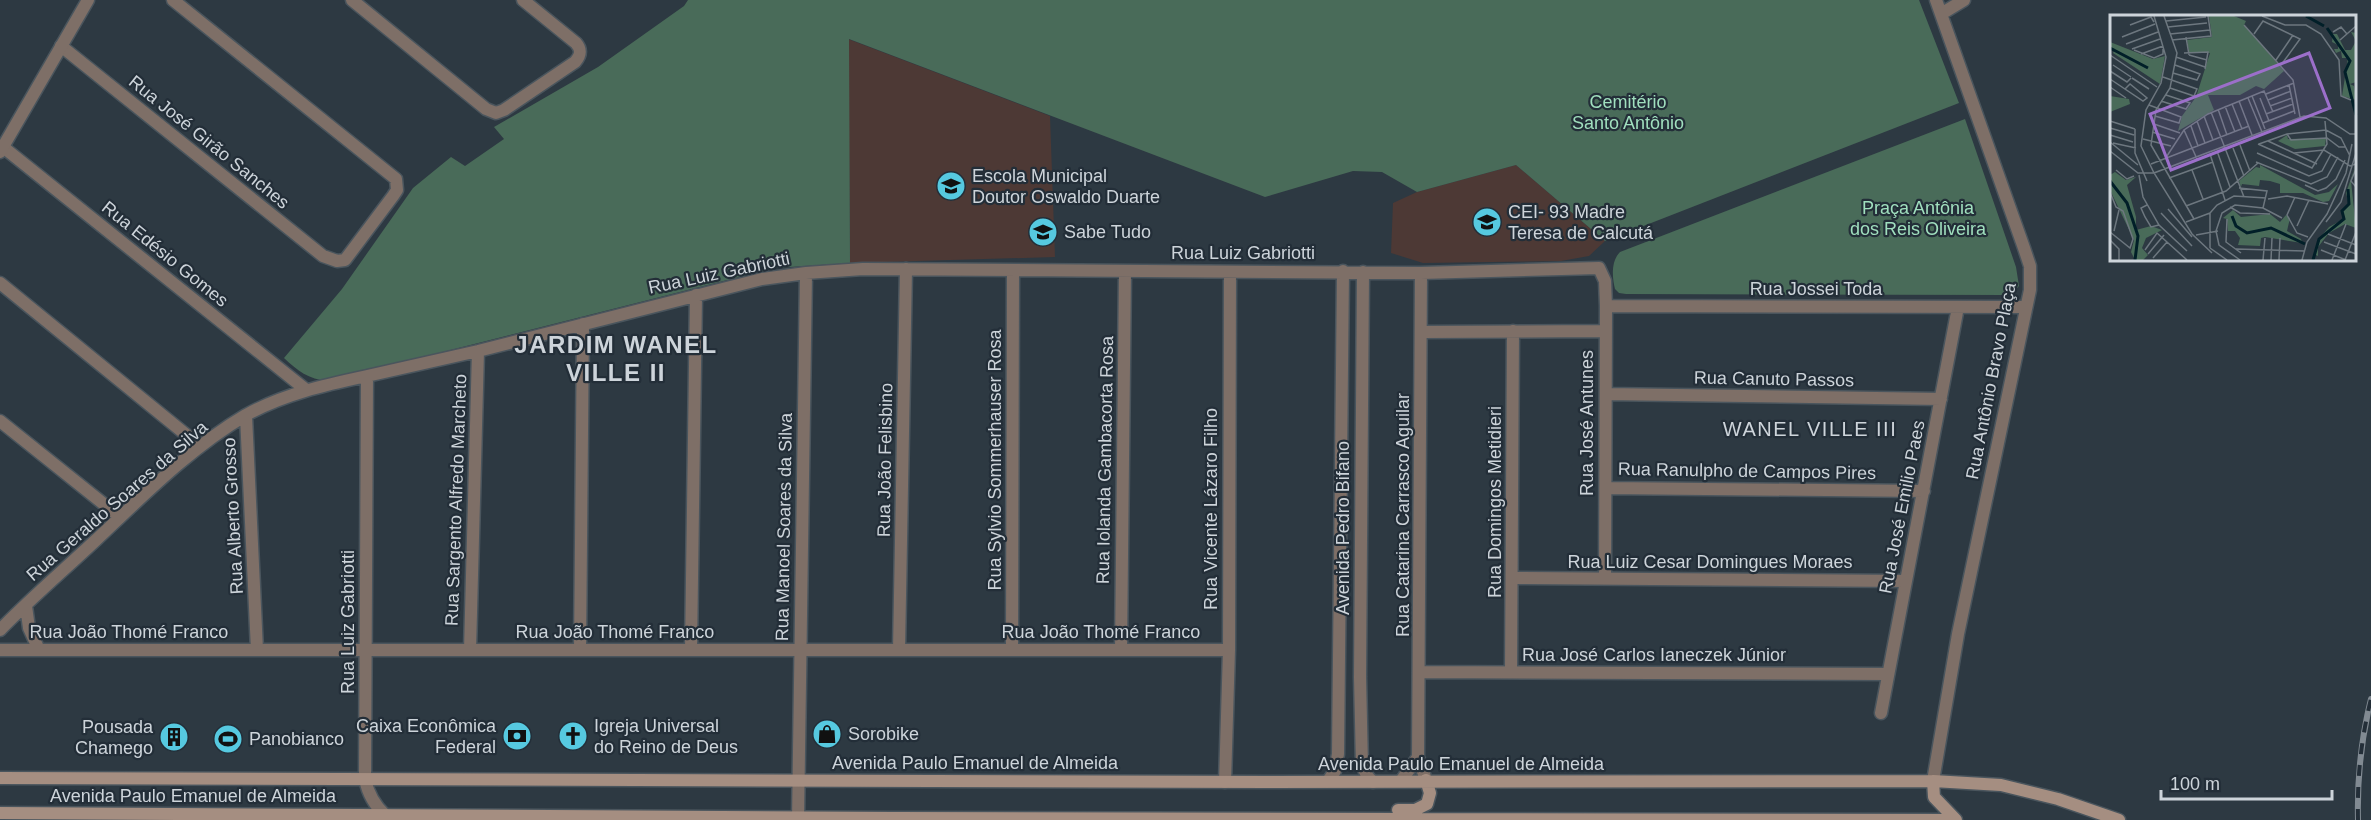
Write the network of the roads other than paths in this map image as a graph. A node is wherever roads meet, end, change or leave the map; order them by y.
1 (88, 0) edge
2 (173, 0) edge
3 (352, 0) edge
4 (523, 0) edge
5 (1936, 0) edge
6 (1964, 0) edge
7 (1941, 14) junction
8 (61, 46) junction
9 (1, 149) edge
10 (1599, 268) joint
11 (906, 269) junction
12 (1013, 270) junction
13 (1125, 271) junction
14 (1343, 271) junction
15 (1230, 272) junction
16 (1363, 272) junction
17 (806, 273) junction
18 (1421, 273) junction
19 (0, 283) edge
20 (696, 295) junction
21 (1605, 306) junction
22 (1958, 307) junction
23 (2026, 308) junction
24 (584, 324) junction
25 (1513, 331) junction
26 (1604, 331) junction
27 (1422, 332) junction
28 (478, 351) junction
29 (367, 376) junction
30 (305, 389) junction
31 (1606, 394) junction
32 (1941, 399) junction
33 (246, 416) junction
34 (0, 421) edge
35 (200, 446) junction
36 (1606, 488) junction
37 (1924, 491) junction
38 (120, 517) junction
39 (1513, 578) junction
40 (1605, 579) junction
41 (1906, 581) junction
42 (26, 606) junction
43 (0, 627) edge
44 (0, 650) edge
45 (39, 650) junction
46 (257, 650) junction
47 (367, 650) junction
48 (470, 650) junction
49 (580, 650) junction
50 (691, 650) junction
51 (800, 650) junction
52 (899, 650) junction
53 (1012, 650) junction
54 (1121, 650) junction
55 (1229, 650) junction
56 (1420, 672) junction
57 (1511, 672) junction
58 (1888, 674) junction
59 (1339, 677) junction
60 (1360, 677) junction
61 (1881, 713) dead end
62 (1418, 757) junction
63 (0, 778) edge
64 (365, 779) junction
65 (1426, 780) junction
66 (1933, 780) junction
67 (798, 781) junction
68 (1328, 781) junction
69 (1401, 781) junction
70 (1224, 782) junction
71 (1373, 782) junction
72 (0, 813) edge
73 (386, 816) junction
74 (581, 818) edge
75 (692, 818) edge
76 (798, 819) edge
77 (893, 819) edge
78 (920, 819) edge
79 (1005, 819) edge
80 (1032, 819) edge
81 (1332, 819) edge
82 (1264, 820) edge
83 (1307, 820) edge
84 (1950, 820) edge
85 (1956, 820) edge
86 (2119, 820) edge

1 - 8 street
2 - 8 street, Rua José Girão Sanches
3 - 4 street
5 - 7 street, Rua Antônio Bravo Plaça
6 - 7 street
7 - 23 street, Rua Antônio Bravo Plaça
8 - 9 street
9 - 30 street, Rua Edésio Gomes
10 - 18 street, Rua Luiz Gabriotti
10 - 21 street, Rua José Antunes
11 - 12 street, Rua Luiz Gabriotti
11 - 17 street, Rua Luiz Gabriotti
11 - 52 street, Rua João Felisbino
12 - 13 street, Rua Luiz Gabriotti
12 - 53 street, Rua Sylvio Sommerhauser Rosa
13 - 15 street, Rua Luiz Gabriotti
13 - 54 street, Rua Iolanda Gambacorta Rosa
14 - 15 street, Rua Luiz Gabriotti
14 - 16 street, Rua Luiz Gabriotti
14 - 59 street, Avenida Pedro Bifano
15 - 55 street, Rua Vicente Lázaro Filho
16 - 18 street, Rua Luiz Gabriotti
16 - 60 street, Avenida Pedro Bifano
17 - 20 street, Rua Luiz Gabriotti
17 - 51 street, Rua Manoel Soares da Silva
18 - 27 street, Rua Catarina Carrasco Aguilar
19 - 35 street
20 - 24 street, Rua Luiz Gabriotti
20 - 50 street
21 - 22 street, Rua Jossei Toda
21 - 26 street, Rua José Antunes
22 - 23 street, Rua Jossei Toda
22 - 32 street, Rua José Emilio Paes
23 - 66 street, Rua Antônio Bravo Plaça
24 - 28 street, Rua Luiz Gabriotti
24 - 49 street
25 - 26 street
25 - 27 street
25 - 39 street, Rua Domingos Metidieri
26 - 31 street, Rua José Antunes
27 - 56 street, Rua Catarina Carrasco Aguilar
28 - 29 street, Rua Luiz Gabriotti
28 - 48 street, Rua Sargento Alfredo Marcheto
29 - 30 street, Rua Geraldo Soares da Silva
29 - 47 street, Rua Luiz Gabriotti
30 - 33 street, Rua Geraldo Soares da Silva
31 - 32 street, Rua Canuto Passos
31 - 36 street, Rua José Antunes
32 - 37 street, Rua José Emilio Paes
33 - 35 street, Rua Geraldo Soares da Silva
33 - 46 street, Rua Alberto Grosso
34 - 38 street
35 - 38 street, Rua Geraldo Soares da Silva
36 - 37 street, Rua Ranulpho de Campos Pires
36 - 40 street, Rua José Antunes
37 - 41 street, Rua José Emilio Paes
38 - 42 street, Rua Geraldo Soares da Silva
39 - 40 street, Rua Luiz Cesar Domingues Moraes
39 - 57 street, Rua Domingos Metidieri
40 - 41 street, Rua Luiz Cesar Domingues Moraes
41 - 58 street, Rua José Emilio Paes
42 - 43 street, Rua Geraldo Soares da Silva
42 - 45 street, Rua Geraldo Soares da Silva
44 - 45 street, Rua João Thomé Franco
45 - 46 street, Rua João Thomé Franco
46 - 47 street, Rua João Thomé Franco
47 - 48 street, Rua João Thomé Franco
47 - 64 street, Rua Luiz Gabriotti
48 - 49 street, Rua João Thomé Franco
49 - 50 street, Rua João Thomé Franco
50 - 51 street, Rua João Thomé Franco
51 - 52 street, Rua João Thomé Franco
51 - 67 street, Rua Manoel Soares da Silva
52 - 53 street, Rua João Thomé Franco
53 - 54 street, Rua João Thomé Franco
54 - 55 street, Rua João Thomé Franco
55 - 70 street, Rua Vicente Lázaro Filho
56 - 57 street, Rua José Carlos Ianeczek Júnior
56 - 62 street, Rua Catarina Carrasco Aguilar
57 - 58 street, Rua José Carlos Ianeczek Júnior
58 - 61 street, Rua José Emilio Paes
59 - 60 street
59 - 68 street, Avenida Pedro Bifano
60 - 71 street, Avenida Pedro Bifano
62 - 65 street, Rua Catarina Carrasco Aguilar
62 - 69 street
63 - 64 main road, Avenida Paulo Emanuel de Almeida
64 - 67 main road, Avenida Paulo Emanuel de Almeida
64 - 73 street
65 - 66 main road, Avenida Paulo Emanuel de Almeida
65 - 69 main road, Avenida Paulo Emanuel de Almeida
65 - 81 main road
66 - 85 main road
66 - 86 main road, Avenida Paulo Emanuel de Almeida
67 - 70 main road, Avenida Paulo Emanuel de Almeida
67 - 76 street
68 - 70 main road, Avenida Paulo Emanuel de Almeida
68 - 71 main road, Avenida Paulo Emanuel de Almeida
69 - 71 main road, Avenida Paulo Emanuel de Almeida
72 - 73 main road, Avenida Paulo Emanuel de Almeida
73 - 74 main road, Avenida Paulo Emanuel de Almeida
74 - 75 main road, Avenida Paulo Emanuel de Almeida
75 - 76 main road, Avenida Paulo Emanuel de Almeida
76 - 77 main road, Avenida Paulo Emanuel de Almeida
77 - 78 main road, Avenida Paulo Emanuel de Almeida
78 - 79 main road, Avenida Paulo Emanuel de Almeida
79 - 80 main road, Avenida Paulo Emanuel de Almeida
80 - 82 main road, Avenida Paulo Emanuel de Almeida
81 - 83 main road, Avenida Paulo Emanuel de Almeida
81 - 84 main road, Avenida Paulo Emanuel de Almeida
82 - 83 main road, Avenida Paulo Emanuel de Almeida

